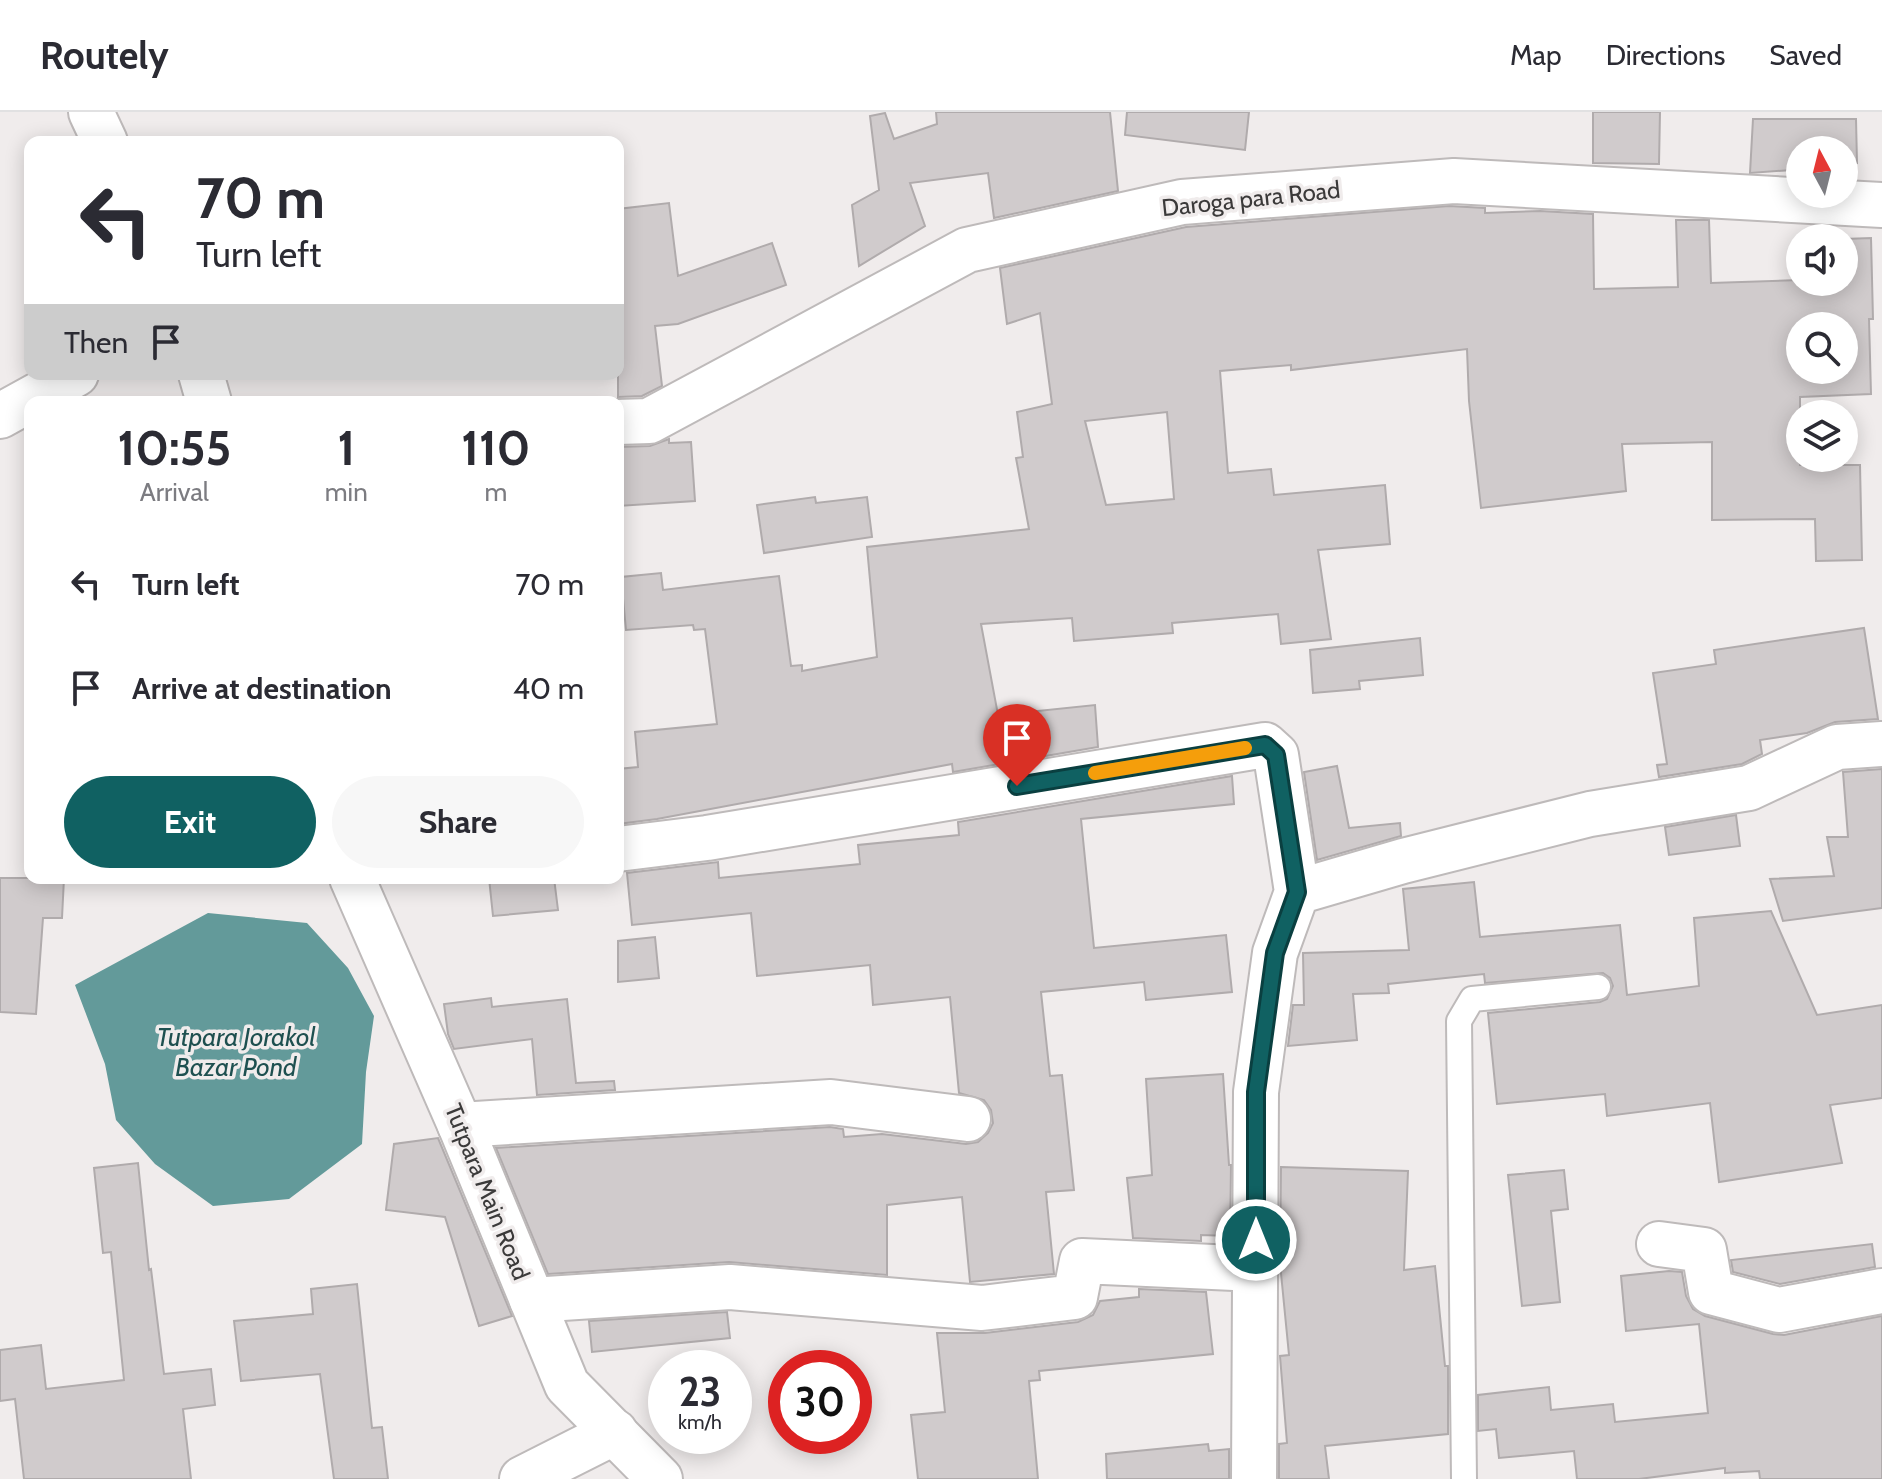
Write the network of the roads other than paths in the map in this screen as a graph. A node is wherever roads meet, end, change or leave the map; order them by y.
1 (91, 112) edge
2 (102, 136) edge
3 (1882, 205) edge
4 (65, 380) edge
5 (36, 396) edge
6 (24, 403) edge
7 (0, 416) edge
8 (624, 422) edge
9 (1882, 744) edge
10 (624, 848) edge
11 (363, 884) edge
12 (1297, 892) junction
13 (1598, 987) dead end
14 (968, 1119) dead end
15 (460, 1125) junction
16 (1659, 1244) dead end
17 (1256, 1269) junction
18 (1882, 1291) edge
19 (532, 1300) junction
20 (615, 1432) junction
21 (522, 1479) edge
22 (660, 1479) edge
23 (1254, 1479) edge
24 (1464, 1479) edge

1 - 2 street
3 - 8 street, Daroga para Road
4 - 5 street
6 - 7 street
9 - 12 street
10 - 12 street
11 - 15 street, Tutpara Main Road
12 - 17 street
13 - 24 lane
14 - 15 street
15 - 19 street, Tutpara Main Road
16 - 18 street
17 - 19 street
17 - 23 street
19 - 20 street, Tutpara Main Road
20 - 21 street
20 - 22 street, Tutpara Main Road

